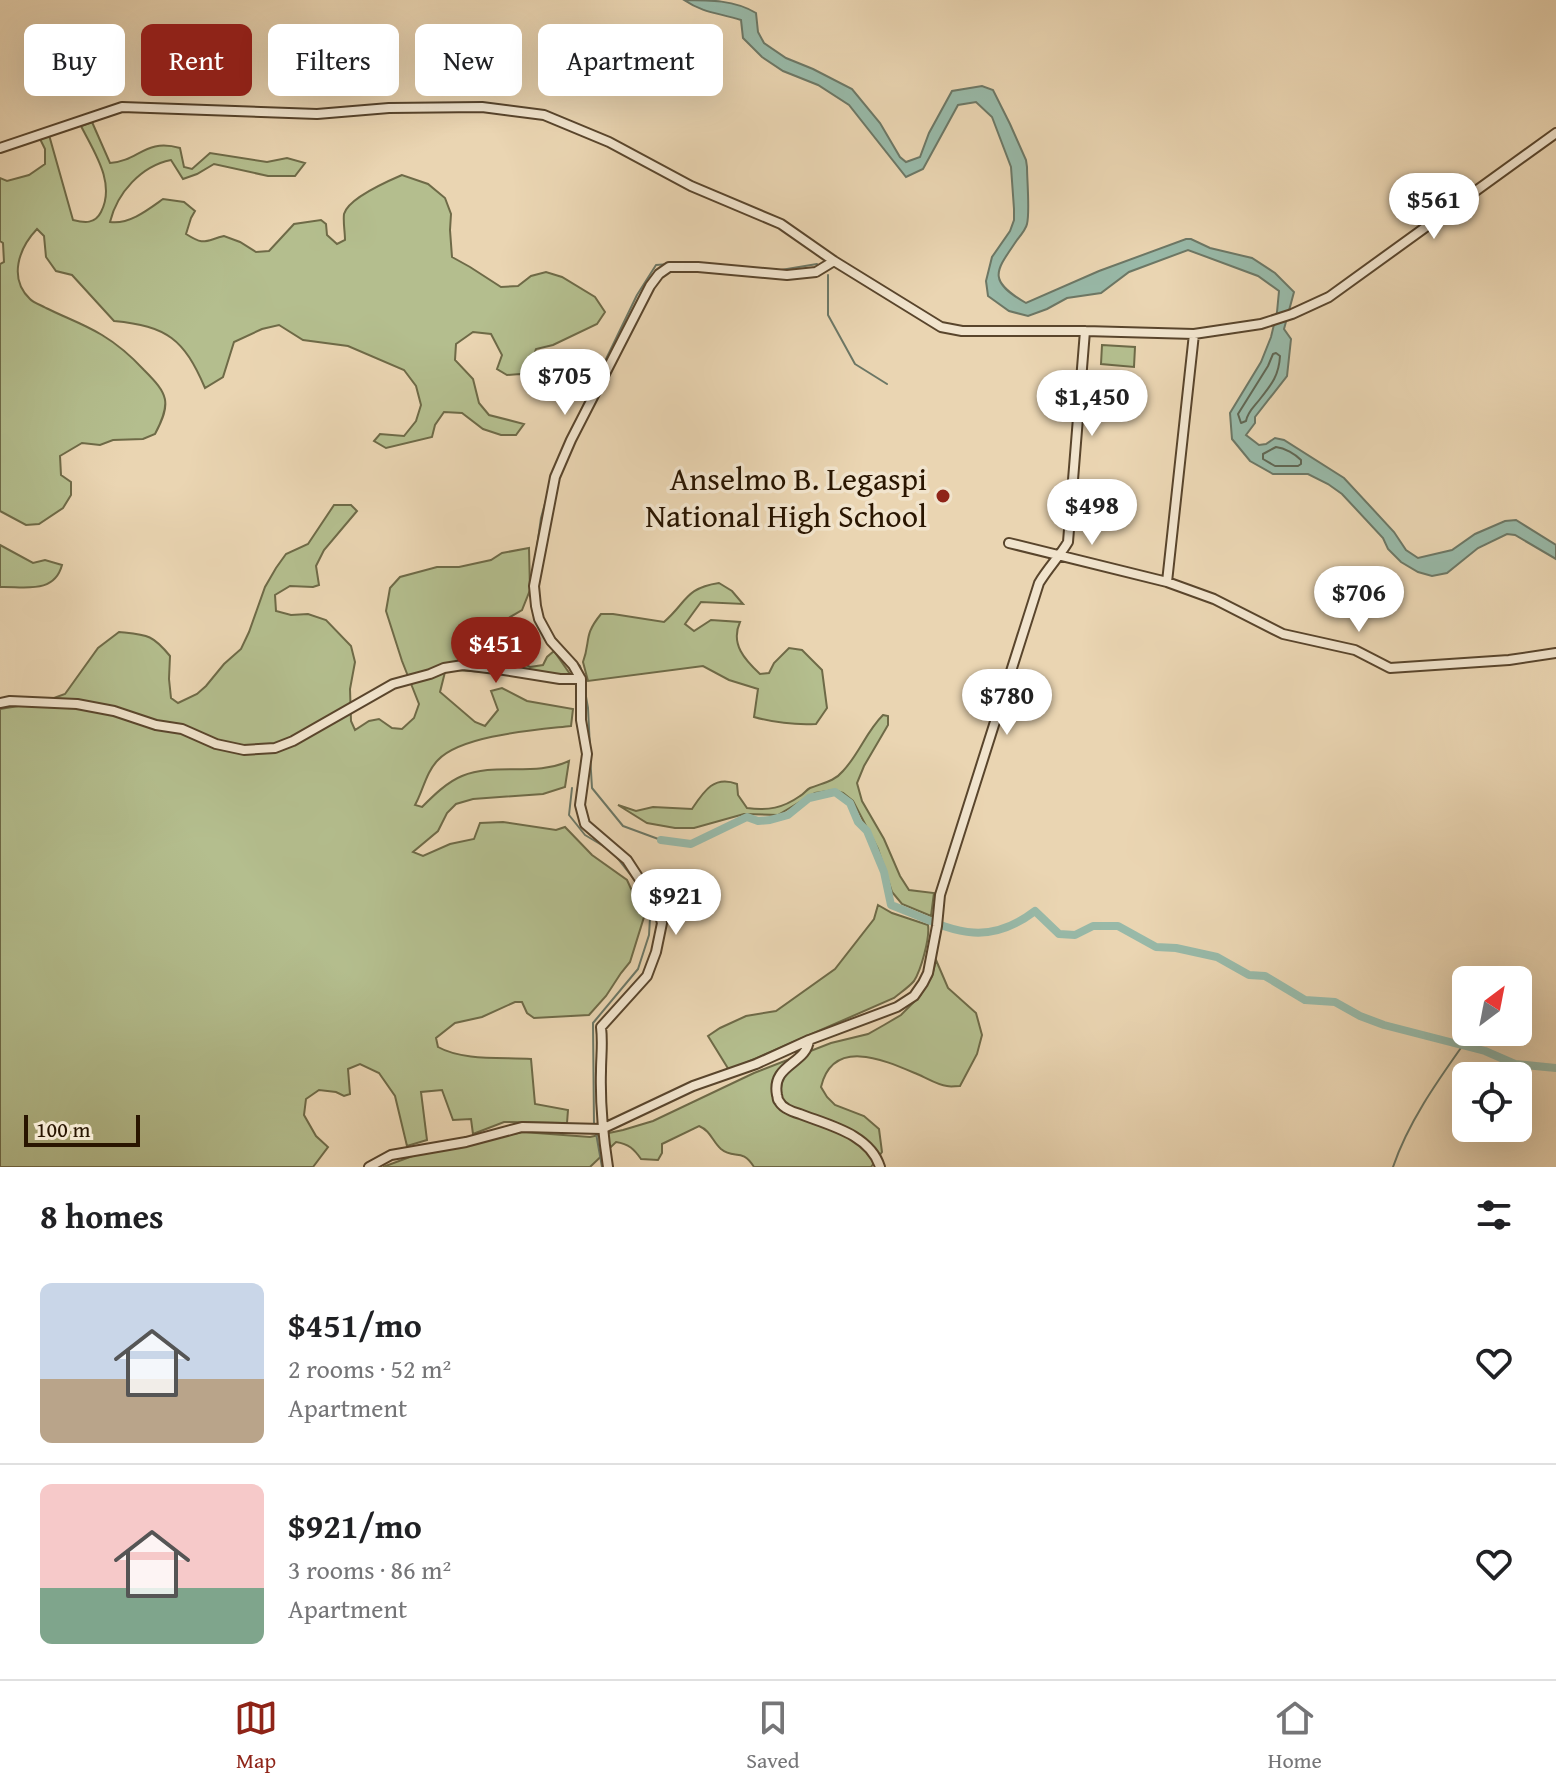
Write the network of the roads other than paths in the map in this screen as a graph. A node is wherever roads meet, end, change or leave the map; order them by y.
1 (1556, 133) edge
2 (0, 148) edge
3 (834, 261) junction
4 (1085, 331) junction
5 (1194, 334) junction
6 (1009, 543) dead end
7 (1060, 556) junction
8 (1167, 582) junction
9 (1556, 653) edge
10 (581, 679) junction
11 (0, 703) edge
12 (809, 1040) junction
13 (602, 1129) junction
14 (369, 1167) edge
15 (608, 1167) edge
16 (880, 1167) edge

1 - 5 street
2 - 3 street
3 - 4 street
3 - 10 street
4 - 5 street
4 - 7 street
5 - 8 street
6 - 7 street
7 - 8 street
7 - 12 street
8 - 9 street
10 - 11 street
10 - 13 street
12 - 13 street
12 - 16 street
13 - 14 street
13 - 15 street

